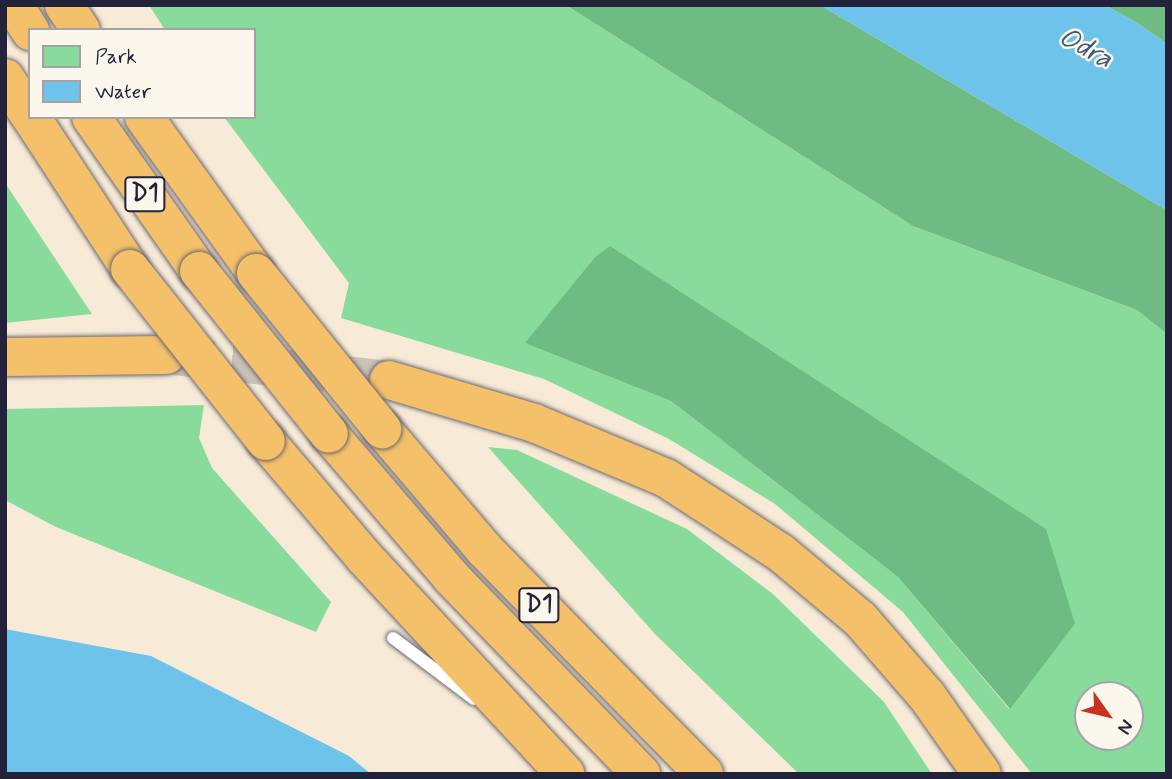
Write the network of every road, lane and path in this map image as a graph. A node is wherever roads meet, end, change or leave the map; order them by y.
1 (14, 5) edge
2 (64, 5) edge
3 (28, 28) edge
4 (80, 28) edge
5 (5, 78) edge
6 (28, 113) edge
7 (32, 119) edge
8 (92, 119) edge
9 (145, 119) edge
10 (166, 355) tunnel mouth
11 (5, 357) edge
12 (389, 380) tunnel mouth
13 (393, 638) dead end
14 (565, 773) edge
15 (641, 774) edge
16 (704, 774) edge
17 (982, 774) edge

1 - 3 highway
2 - 4 highway
5 - 6 highway
7 - 14 highway, bridge
8 - 15 highway, D1, bridge
9 - 16 highway, D1, bridge
10 - 11 highway
12 - 17 highway
13 - 14 lane

